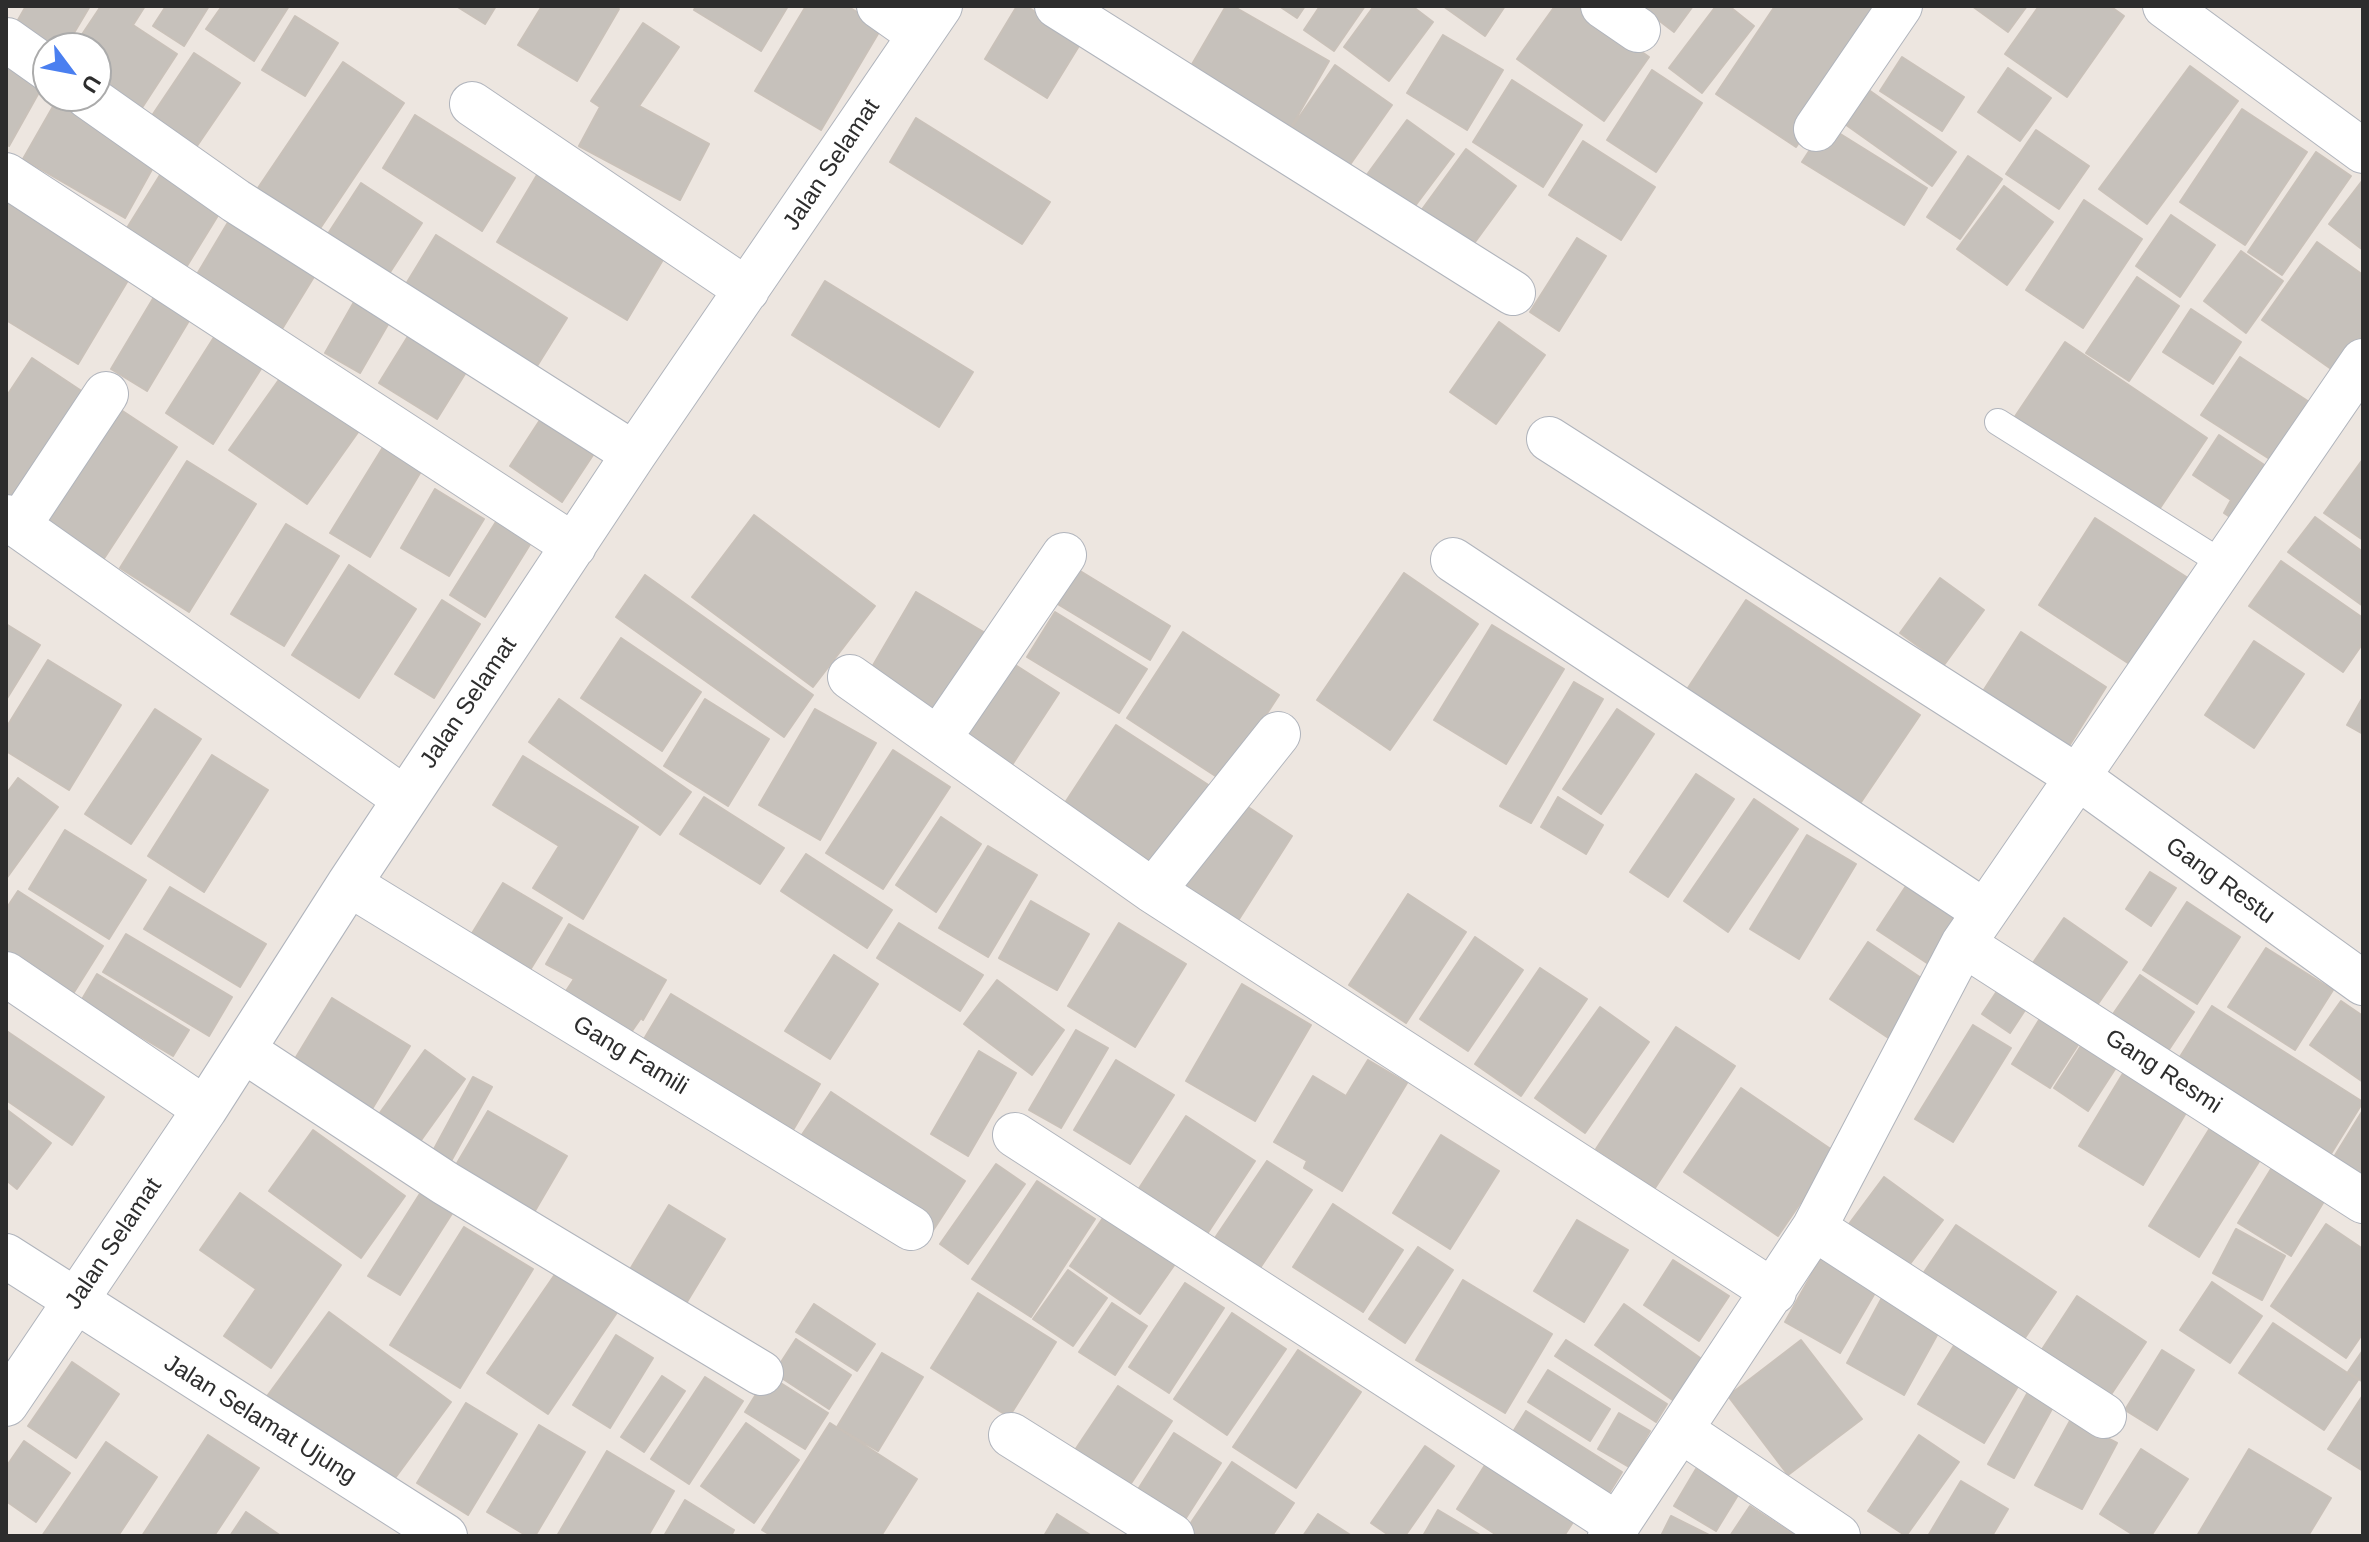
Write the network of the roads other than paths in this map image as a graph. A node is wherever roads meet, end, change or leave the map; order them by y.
1 (879, 6) edge
2 (1057, 6) edge
3 (1900, 6) edge
4 (2165, 6) edge
5 (930, 21) edge
6 (7, 40) edge
7 (32, 58) edge
8 (472, 104) dead end
9 (110, 112) edge
10 (1816, 129) dead end
11 (2363, 151) edge
12 (6, 175) edge
13 (747, 290) junction
14 (1513, 293) dead end
15 (2363, 361) edge
16 (106, 394) dead end
17 (1998, 422) dead end
18 (1549, 439) dead end
19 (634, 454) junction
20 (12, 521) edge
21 (574, 546) junction
22 (1064, 555) dead end
23 (1453, 560) dead end
24 (2222, 563) junction
25 (850, 677) dead end
26 (1278, 734) dead end
27 (939, 738) junction
28 (2079, 778) junction
29 (405, 799) junction
30 (349, 884) junction
31 (1153, 891) junction
32 (1974, 928) junction
33 (6, 974) edge
34 (2363, 983) edge
35 (243, 1050) junction
36 (205, 1109) junction
37 (1015, 1135) dead end
38 (2363, 1201) edge
39 (911, 1228) dead end
40 (1814, 1228) junction
41 (6, 1256) edge
42 (1774, 1292) junction
43 (74, 1303) junction
44 (761, 1373) dead end
45 (6, 1404) edge
46 (2104, 1416) dead end
47 (1682, 1431) junction
48 (1011, 1435) dead end
49 (1614, 1530) edge
50 (445, 1536) edge
51 (1172, 1536) edge
52 (1838, 1536) edge

1 - 5 street
2 - 14 street
3 - 10 street
4 - 11 street
5 - 13 street, Jalan Selamat
6 - 7 street
8 - 13 street
9 - 19 street
12 - 21 street
13 - 19 street, Jalan Selamat
15 - 24 street
16 - 20 street
17 - 24 lane
18 - 28 street, Gang Restu
19 - 21 street, Jalan Selamat
20 - 29 street
21 - 29 street, Jalan Selamat
22 - 27 street
23 - 32 street, Gang Resmi
24 - 28 street
25 - 27 street
26 - 31 street
27 - 31 street
28 - 32 street
28 - 34 street, Gang Restu
29 - 30 street, Jalan Selamat
30 - 35 street, Jalan Selamat
30 - 39 street, Gang Famili
31 - 42 street
32 - 38 street, Gang Resmi
32 - 40 street
33 - 36 street
35 - 36 street, Jalan Selamat
35 - 44 street
36 - 43 street, Jalan Selamat
37 - 49 street
40 - 42 street
40 - 46 street
41 - 43 street, Jalan Selamat Ujung
42 - 47 street
43 - 45 street, Jalan Selamat
43 - 50 street, Jalan Selamat Ujung
47 - 49 street
47 - 52 street
48 - 51 street

